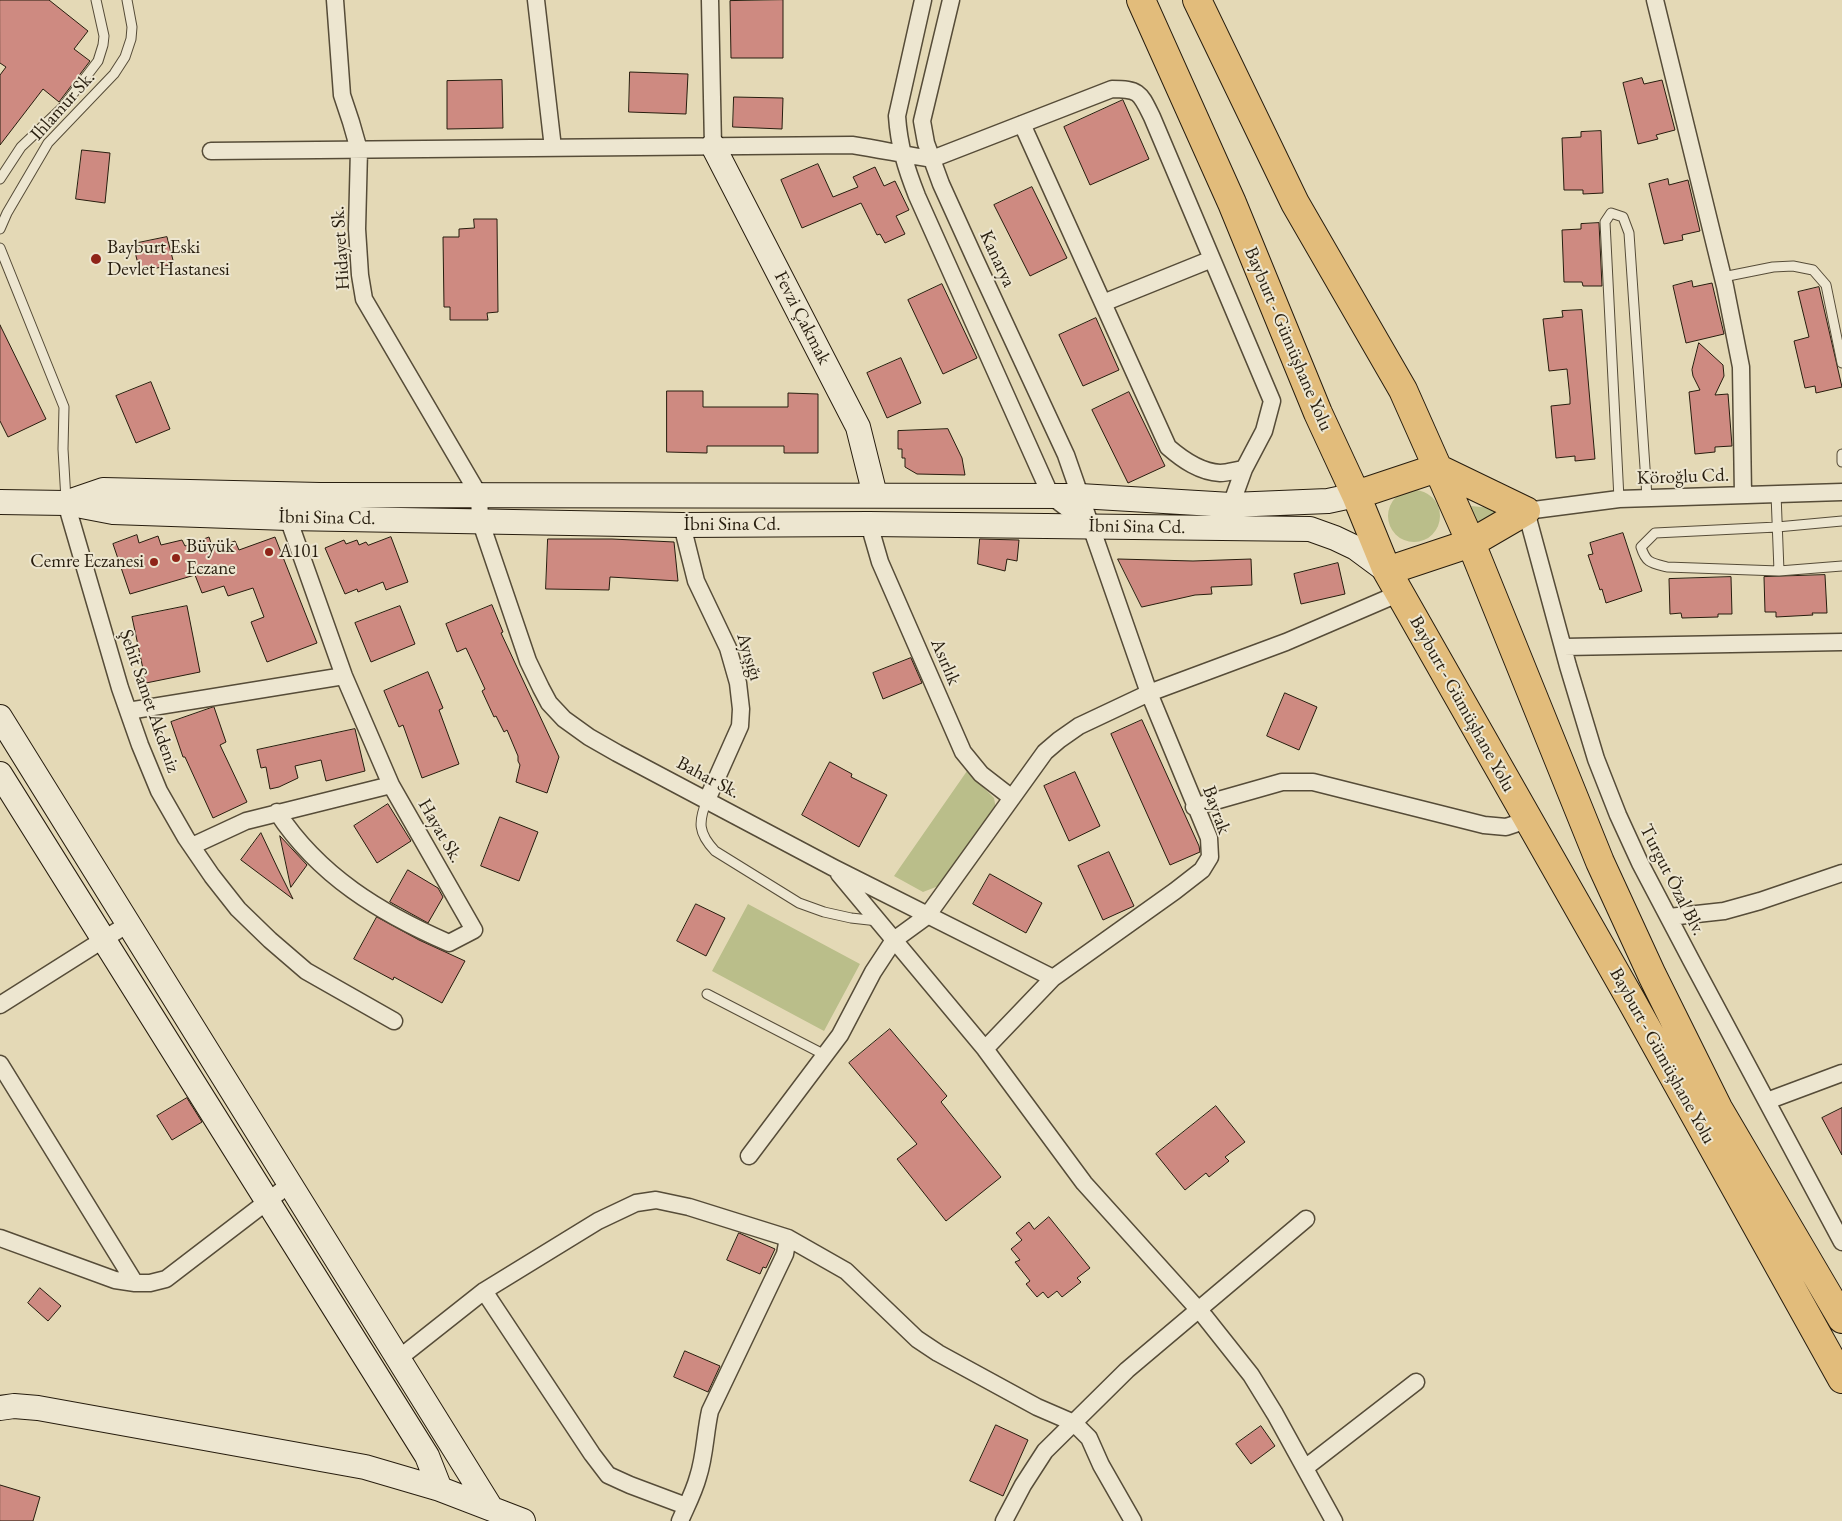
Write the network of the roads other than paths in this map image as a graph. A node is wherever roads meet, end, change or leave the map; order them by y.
1 (96, 0) edge
2 (127, 0) edge
3 (335, 0) edge
4 (536, 0) edge
5 (710, 0) edge
6 (923, 0) edge
7 (952, 0) edge
8 (1141, 0) edge
9 (1197, 0) edge
10 (1655, 0) edge
11 (1022, 124) junction
12 (713, 146) junction
13 (553, 148) junction
14 (359, 150) junction
15 (212, 151) dead end
16 (902, 155) junction
17 (932, 159) junction
18 (0, 179) edge
19 (0, 229) edge
20 (0, 248) edge
21 (1212, 259) junction
22 (1723, 277) junction
23 (1104, 303) junction
24 (1842, 363) edge
25 (1842, 454) edge
26 (1842, 462) edge
27 (1437, 468) junction
28 (1244, 469) junction
29 (1842, 492) edge
30 (1776, 494) junction
31 (479, 495) junction
32 (875, 495) junction
33 (1356, 495) junction
34 (1743, 495) junction
35 (1050, 496) junction
36 (1080, 496) junction
37 (1647, 497) junction
38 (1619, 499) junction
39 (0, 502) edge
40 (66, 503) junction
41 (1231, 504) junction
42 (1526, 511) junction
43 (288, 518) junction
44 (480, 520) junction
45 (1842, 521) edge
46 (869, 524) junction
47 (682, 525) junction
48 (1090, 526) junction
49 (1778, 527) junction
50 (1471, 543) junction
51 (1842, 566) edge
52 (1779, 571) junction
53 (1394, 582) junction
54 (1842, 642) edge
55 (1564, 647) junction
56 (344, 676) junction
57 (1149, 693) junction
58 (128, 711) junction
59 (0, 717) edge
60 (0, 774) edge
61 (391, 785) junction
62 (1012, 798) junction
63 (707, 800) junction
64 (1194, 807) junction
65 (277, 812) junction
66 (1527, 820) junction
67 (192, 846) junction
68 (834, 868) junction
69 (1842, 873) edge
70 (928, 916) junction
71 (1669, 918) junction
72 (878, 921) junction
73 (128, 924) junction
74 (104, 940) junction
75 (894, 940) junction
76 (1052, 978) junction
77 (707, 994) dead end
78 (0, 1006) edge
79 (394, 1022) dead end
80 (985, 1049) junction
81 (825, 1055) junction
82 (0, 1064) edge
83 (1842, 1074) edge
84 (1766, 1101) junction
85 (749, 1156) dead end
86 (290, 1184) junction
87 (268, 1202) junction
88 (1306, 1219) dead end
89 (0, 1238) edge
90 (788, 1238) junction
91 (1842, 1242) edge
92 (135, 1283) junction
93 (484, 1291) junction
94 (1198, 1309) junction
95 (1842, 1319) edge
96 (398, 1358) junction
97 (1842, 1378) edge
98 (1416, 1382) dead end
99 (0, 1408) edge
100 (1074, 1422) junction
101 (1305, 1468) junction
102 (440, 1489) junction
103 (491, 1508) junction
104 (683, 1514) edge
105 (523, 1521) edge
106 (1004, 1521) edge
107 (1133, 1521) edge
108 (1334, 1521) edge

1 - 18 lane
2 - 19 lane, Ihlamur Sk.
3 - 14 street, Hidayet Sk.
4 - 13 street
5 - 12 street
6 - 16 street
7 - 17 street, Kanarya
8 - 33 highway, Bayburt - Gümüşhane Yolu
9 - 27 highway, Bayburt - Gümüşhane Yolu
10 - 22 street
11 - 17 street
11 - 21 street
11 - 23 street
12 - 13 street
12 - 16 street
12 - 32 main road, Fevzi Çakmak
13 - 14 street
14 - 15 street
14 - 31 street, Hidayet Sk.
16 - 17 street
16 - 35 street
17 - 36 street, Kanarya
20 - 40 lane
21 - 23 street
21 - 28 street
22 - 24 lane
22 - 34 street
23 - 28 street
25 - 26 lane
27 - 33 highway
27 - 42 highway
27 - 50 highway, Bayburt - Gümüşhane Yolu
28 - 41 street
29 - 30 street, Köroğlu Cd.
30 - 34 street, Köroğlu Cd.
30 - 49 lane
31 - 32 main road, İbni Sina Cd.
31 - 40 main road, İbni Sina Cd.
31 - 44 street, Bahar Sk.
32 - 35 main road, İbni Sina Cd.
33 - 41 main road, İbni Sina Cd.
33 - 53 highway, Bayburt - Gümüşhane Yolu
34 - 37 street, Köroğlu Cd.
35 - 36 main road, İbni Sina Cd.
35 - 48 street
36 - 41 main road, İbni Sina Cd.
36 - 48 street, Kanarya
37 - 38 street, Köroğlu Cd.
37 - 38 lane
38 - 42 street, Köroğlu Cd.
39 - 40 main road, İbni Sina Cd.
40 - 43 main road, İbni Sina Cd.
40 - 58 street, Şehit Samet Akdeniz
42 - 50 highway
42 - 55 street, Turgut Özal Blv.
43 - 44 main road, İbni Sina Cd.
43 - 56 street, Hayat Sk.
44 - 47 main road, İbni Sina Cd.
44 - 63 street, Bahar Sk.
45 - 49 lane
46 - 47 main road, İbni Sina Cd.
46 - 48 main road, İbni Sina Cd.
46 - 62 street, Asırlık
47 - 63 street, Ayışığı
48 - 53 main road, İbni Sina Cd.
48 - 57 street, Bayrak
49 - 52 lane
49 - 52 lane
50 - 53 highway
50 - 95 highway, Bayburt - Gümüşhane Yolu
51 - 52 lane
53 - 57 street
53 - 66 highway, Bayburt - Gümüşhane Yolu
54 - 55 street
55 - 71 street, Turgut Özal Blv.
56 - 58 street
56 - 61 street, Hayat Sk.
57 - 62 street
57 - 64 street, Bayrak
58 - 67 street, Şehit Samet Akdeniz
59 - 73 main road
60 - 74 main road
61 - 65 street
61 - 65 street, Hayat Sk.
62 - 70 street
63 - 68 street, Bahar Sk.
63 - 72 lane
64 - 66 street
64 - 76 street, Bayrak
65 - 67 street
66 - 97 highway, Bayburt - Gümüşhane Yolu
67 - 79 street, Şehit Samet Akdeniz
68 - 70 street, Bahar Sk.
68 - 72 street
69 - 71 street
70 - 75 street
70 - 76 street, Bahar Sk.
71 - 84 street, Turgut Özal Blv.
72 - 75 street
73 - 74 street
73 - 86 main road
74 - 78 street
74 - 87 main road
75 - 80 street
75 - 81 street
76 - 80 street, Bayrak
77 - 81 lane
80 - 94 street
81 - 85 street
82 - 92 street
83 - 84 street
84 - 91 street, Turgut Özal Blv.
86 - 87 street
86 - 96 main road
87 - 92 street
87 - 102 main road
88 - 94 street
89 - 92 street
90 - 93 street
90 - 100 street
90 - 104 street
93 - 96 street
93 - 104 street
94 - 100 street
94 - 101 street
96 - 103 main road
98 - 101 street
99 - 102 main road
100 - 106 street
100 - 107 street
101 - 108 street
102 - 103 main road
103 - 105 main road

